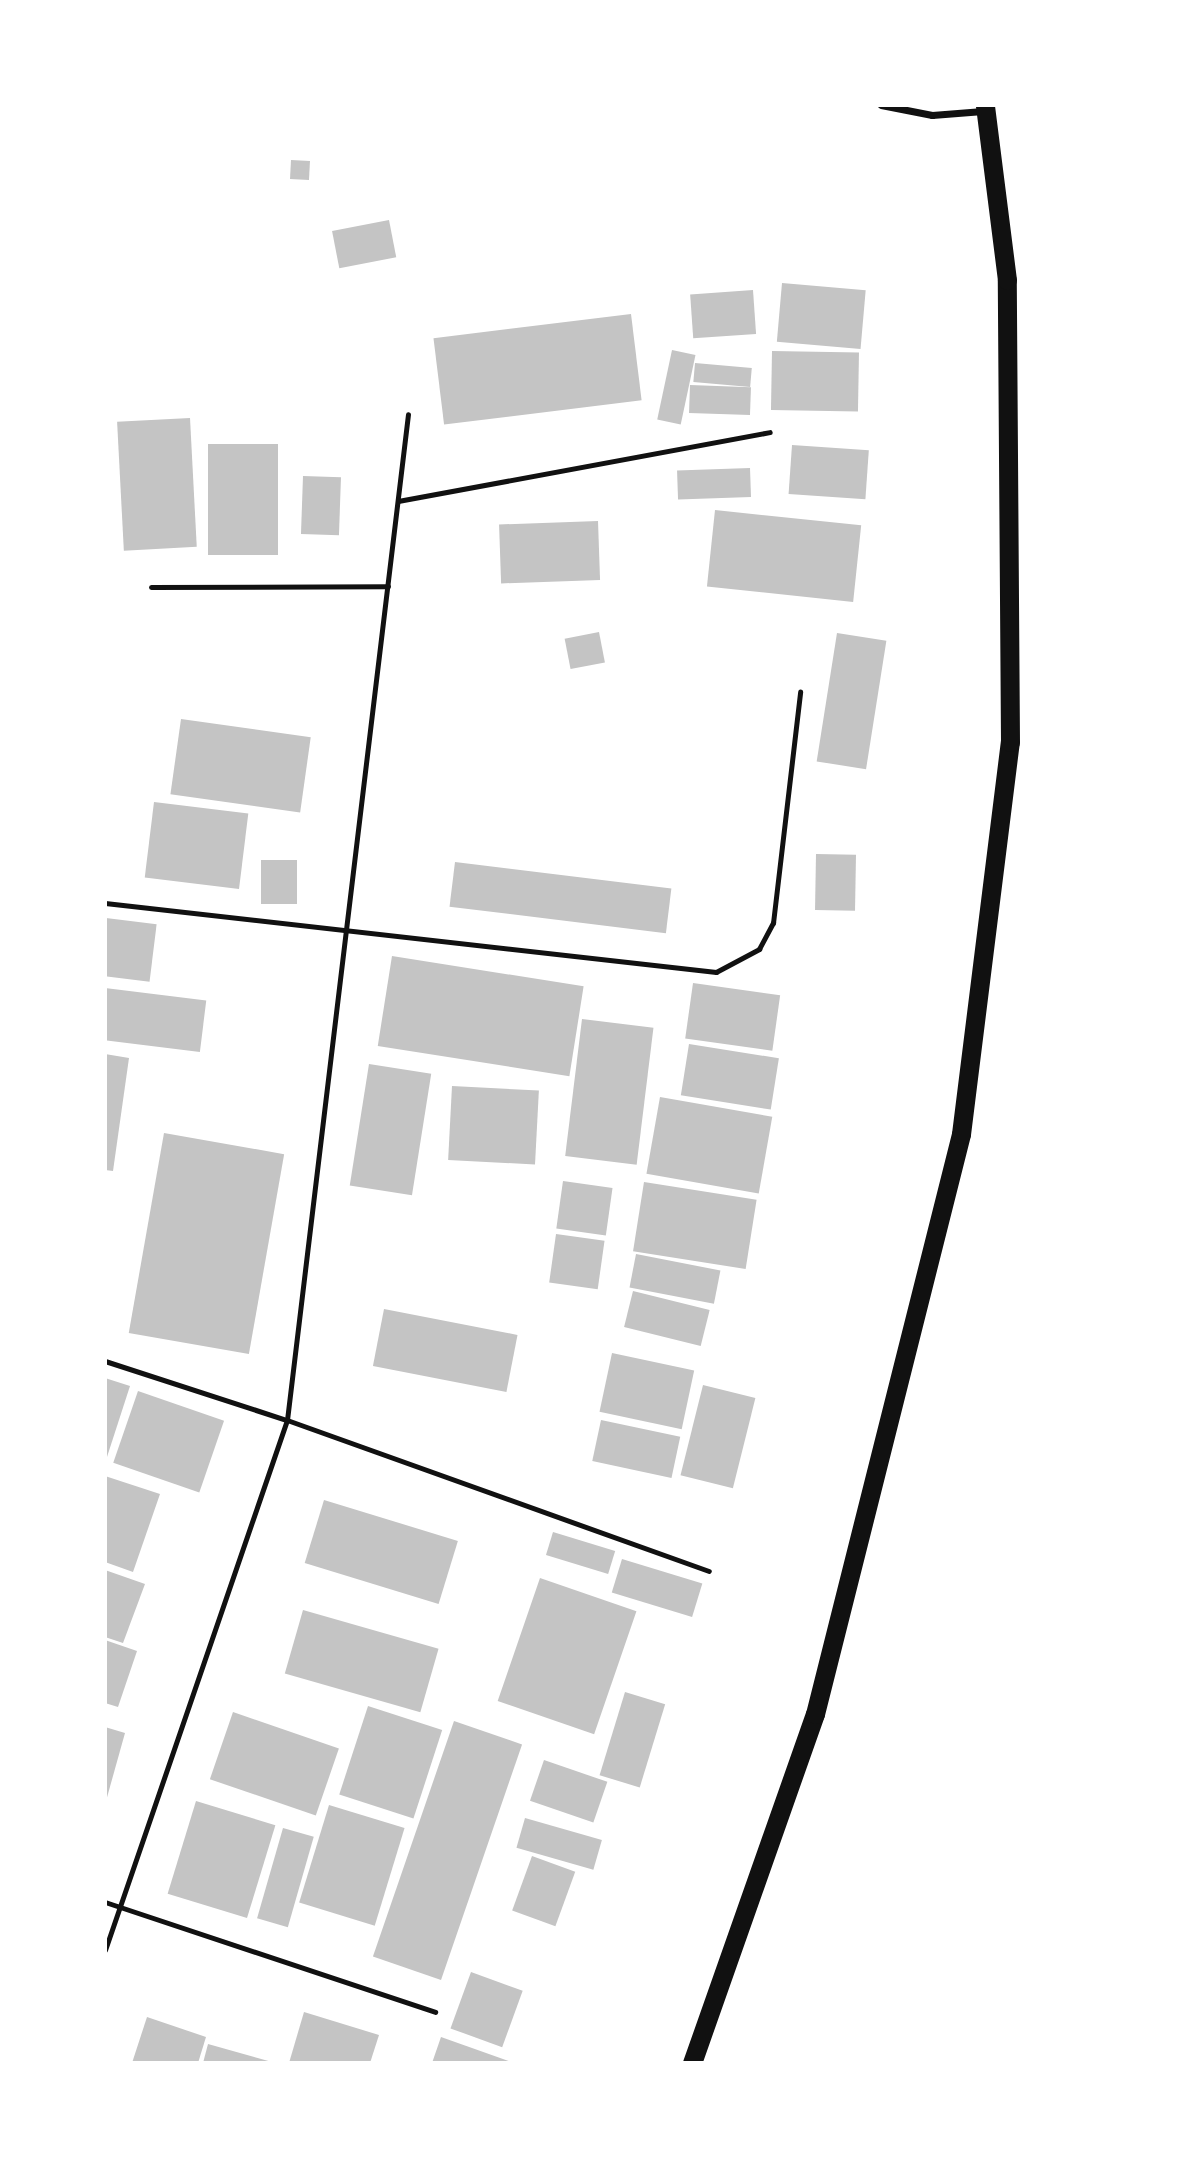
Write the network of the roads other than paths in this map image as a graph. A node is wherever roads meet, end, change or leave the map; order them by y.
1 (881, 105) edge
2 (985, 107) edge
3 (408, 414) dead end
4 (770, 432) dead end
5 (398, 501) junction
6 (388, 586) junction
7 (151, 587) dead end
8 (800, 692) dead end
9 (105, 902) edge
10 (346, 930) junction
11 (105, 1361) edge
12 (287, 1420) junction
13 (709, 1571) dead end
14 (105, 1902) edge
15 (120, 1908) junction
16 (105, 1951) edge
17 (436, 2012) dead end
18 (692, 2063) edge

1 - 2 street
2 - 18 highway
3 - 5 lane
4 - 5 lane
5 - 6 lane
6 - 7 lane
6 - 10 lane
8 - 10 lane
9 - 10 lane
10 - 12 lane
11 - 12 lane
12 - 13 lane
12 - 15 lane
14 - 15 lane
15 - 16 lane
15 - 17 lane

